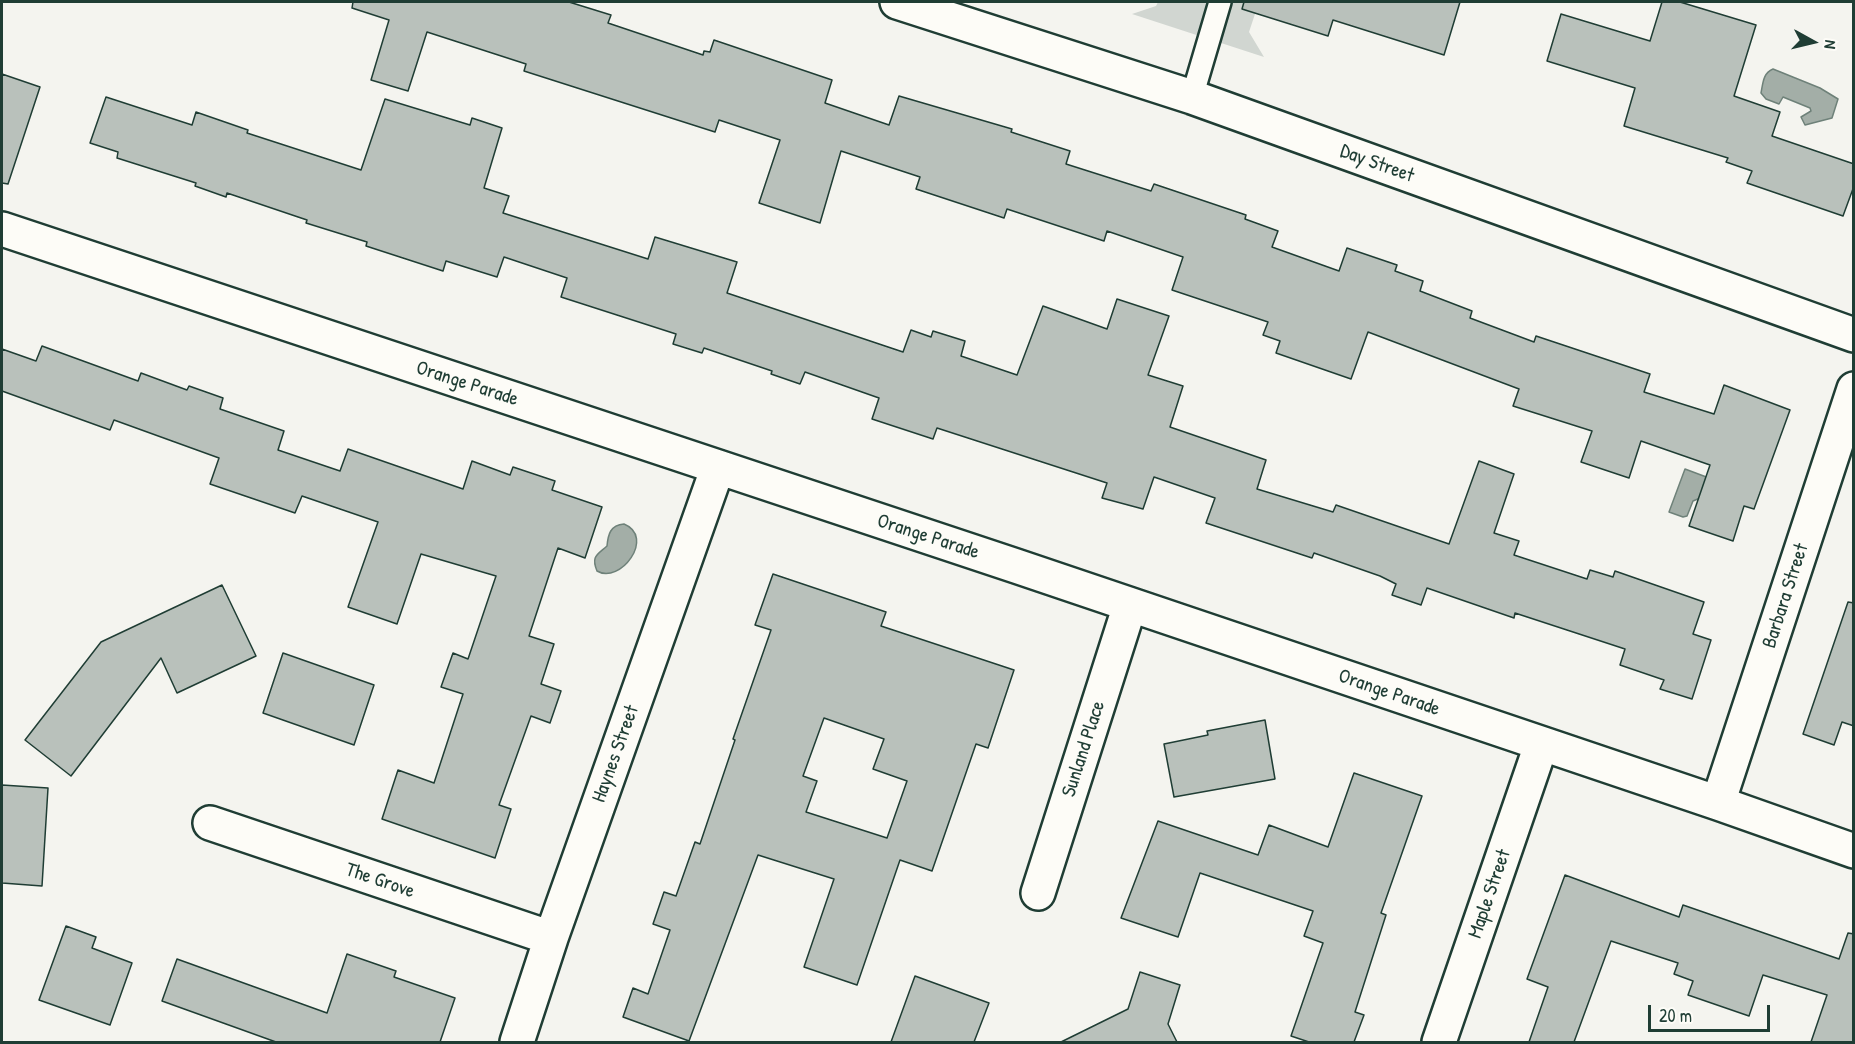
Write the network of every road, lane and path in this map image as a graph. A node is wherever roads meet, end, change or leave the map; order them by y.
1 (897, 2) edge
2 (1220, 2) edge
3 (1192, 97) junction
4 (2, 229) edge
5 (1854, 335) edge
6 (1854, 389) edge
7 (718, 467) junction
8 (1130, 605) junction
9 (1541, 745) junction
10 (1718, 803) junction
11 (210, 823) dead end
12 (1854, 851) edge
13 (1038, 893) dead end
14 (551, 938) junction
15 (517, 1042) edge
16 (1439, 1042) edge

1 - 3 street, Day Street
2 - 3 lane
3 - 5 street, Day Street
4 - 7 street, Orange Parade
6 - 10 street, Barbara Street
7 - 8 street, Orange Parade
7 - 14 street, Haynes Street
8 - 9 street, Orange Parade
8 - 13 street, Sunland Place
9 - 10 street, Orange Parade
9 - 16 street, Maple Street
10 - 12 street, Orange Parade
11 - 14 street, The Grove
14 - 15 street, Haynes Street

